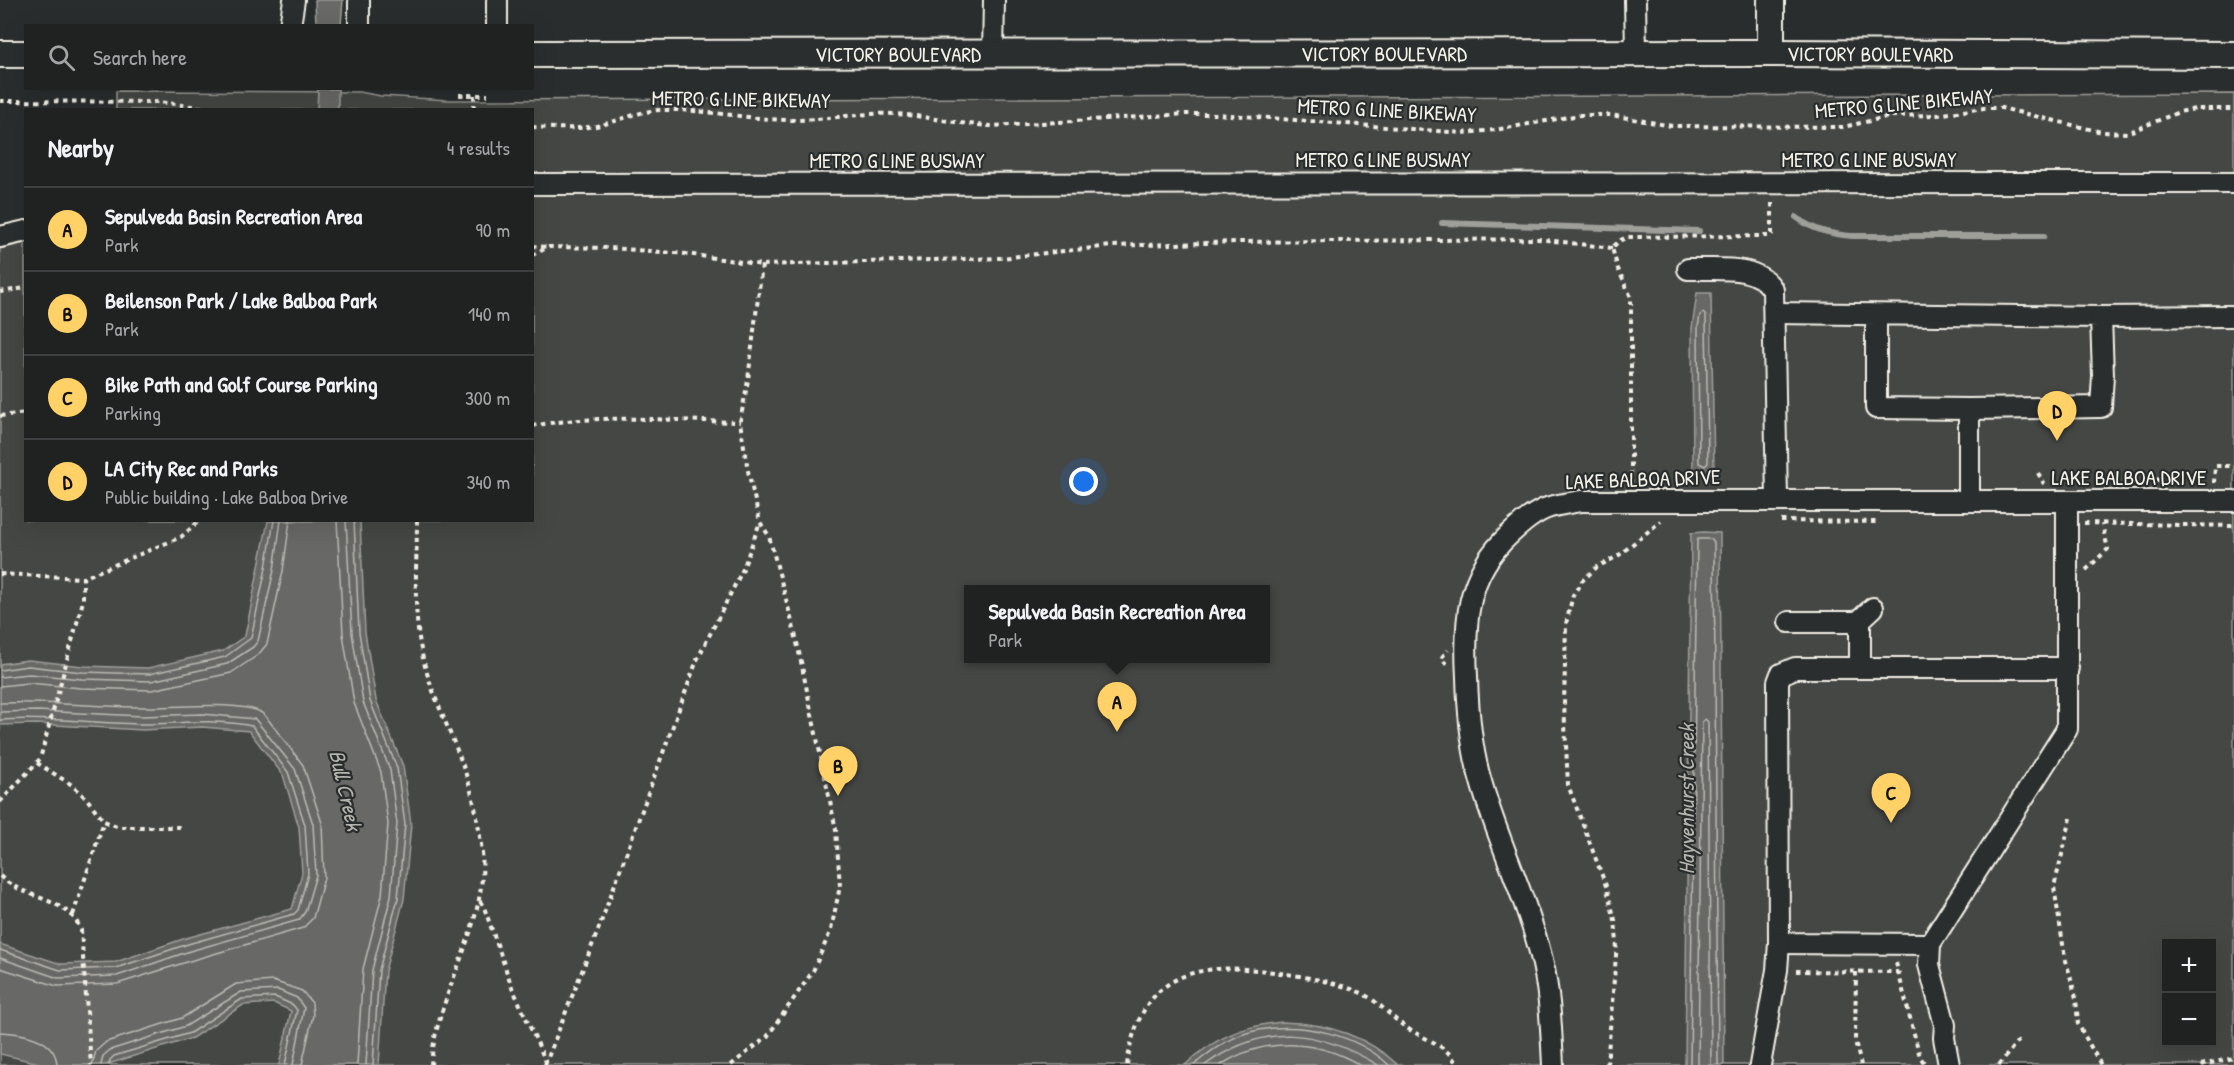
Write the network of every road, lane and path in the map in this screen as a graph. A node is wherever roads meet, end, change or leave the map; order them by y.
1 (294, 0) edge
2 (359, 0) edge
3 (497, 0) edge
4 (993, 0) edge
5 (1635, 0) edge
6 (1771, 0) edge
7 (290, 24) edge
8 (359, 24) edge
9 (497, 24) edge
10 (1771, 53) junction
11 (0, 54) edge
12 (24, 54) edge
13 (534, 54) edge
14 (1636, 54) junction
15 (993, 55) junction
16 (2234, 55) edge
17 (474, 94) junction
18 (488, 94) dead end
19 (459, 95) dead end
20 (0, 101) edge
21 (113, 102) junction
22 (113, 108) edge
23 (206, 108) edge
24 (474, 108) edge
25 (2234, 109) edge
26 (534, 127) edge
27 (2234, 183) edge
28 (534, 184) edge
29 (1773, 196) dead end
30 (24, 231) edge
31 (0, 237) edge
32 (534, 246) edge
33 (549, 247) junction
34 (1612, 248) junction
35 (534, 254) edge
36 (762, 265) junction
37 (1688, 269) dead end
38 (24, 288) edge
39 (0, 292) edge
40 (1774, 313) junction
41 (1876, 315) junction
42 (2231, 316) dead end
43 (2101, 317) junction
44 (1969, 409) junction
45 (24, 413) edge
46 (0, 416) edge
47 (740, 422) junction
48 (534, 426) edge
49 (2234, 466) edge
50 (2214, 488) dead end
51 (1777, 500) junction
52 (1631, 501) junction
53 (1969, 501) junction
54 (2067, 501) junction
55 (2234, 501) edge
56 (1665, 519) dead end
57 (198, 522) edge
58 (417, 522) edge
59 (760, 522) junction
60 (2102, 524) dead end
61 (0, 574) edge
62 (2068, 576) junction
63 (83, 578) junction
64 (1789, 622) dead end
65 (1450, 644) dead end
66 (1860, 668) junction
67 (2068, 669) junction
68 (1451, 670) dead end
69 (37, 763) junction
70 (0, 802) edge
71 (2071, 818) dead end
72 (104, 821) junction
73 (183, 827) dead end
74 (0, 876) edge
75 (480, 901) junction
76 (73, 915) junction
77 (1779, 943) junction
78 (1892, 943) junction
79 (1930, 944) junction
80 (1777, 970) junction
81 (1856, 972) junction
82 (1898, 972) junction
83 (2021, 1040) dead end
84 (2234, 1058) edge
85 (546, 1064) edge
86 (91, 1065) edge
87 (431, 1065) edge
88 (731, 1065) edge
89 (1127, 1065) edge
90 (1457, 1065) edge
91 (1553, 1065) edge
92 (1606, 1065) edge
93 (1760, 1065) edge
94 (1861, 1065) edge
95 (1925, 1065) edge
96 (1949, 1065) edge
97 (1999, 1065) edge
98 (2101, 1065) edge
99 (2201, 1065) edge

1 - 7 street
2 - 8 street
3 - 9 street
4 - 15 street
5 - 14 street
6 - 10 main road
10 - 14 main road, VICTORY BOULEVARD
10 - 16 main road, VICTORY BOULEVARD
11 - 12 main road
13 - 15 main road, VICTORY BOULEVARD
14 - 15 main road, VICTORY BOULEVARD
17 - 18 path
17 - 19 path
17 - 24 path
20 - 21 path
21 - 22 path
21 - 23 path
25 - 26 path, METRO G LINE BIKEWAY
27 - 28 street, METRO G LINE BUSWAY
29 - 34 path
30 - 31 street
32 - 33 path
33 - 35 path
33 - 36 path
34 - 36 path
34 - 52 path
36 - 47 path
37 - 40 street
38 - 39 path
40 - 41 street
40 - 51 street
41 - 43 street
41 - 44 street
42 - 43 street
43 - 44 street
44 - 53 street
45 - 46 path
47 - 48 path
47 - 59 path
49 - 50 path
51 - 52 street, LAKE BALBOA DRIVE
51 - 53 street, LAKE BALBOA DRIVE
52 - 91 street, LAKE BALBOA DRIVE
53 - 54 street, LAKE BALBOA DRIVE
54 - 55 street, LAKE BALBOA DRIVE
54 - 62 street
56 - 92 path
57 - 63 path
58 - 75 path
59 - 85 path
59 - 88 path
60 - 62 path
61 - 63 path
62 - 67 street
63 - 69 path
64 - 66 street
65 - 68 path
66 - 67 street
66 - 77 street
67 - 79 street
69 - 70 path
69 - 72 path
71 - 98 path
72 - 73 path
72 - 76 path
74 - 76 path
75 - 85 path
75 - 87 path
76 - 86 path
77 - 78 street
77 - 80 street
78 - 79 street
78 - 82 path
79 - 96 street
80 - 81 path
80 - 93 street
81 - 82 path
81 - 94 path
82 - 95 path
83 - 97 path
84 - 99 path
89 - 90 path

